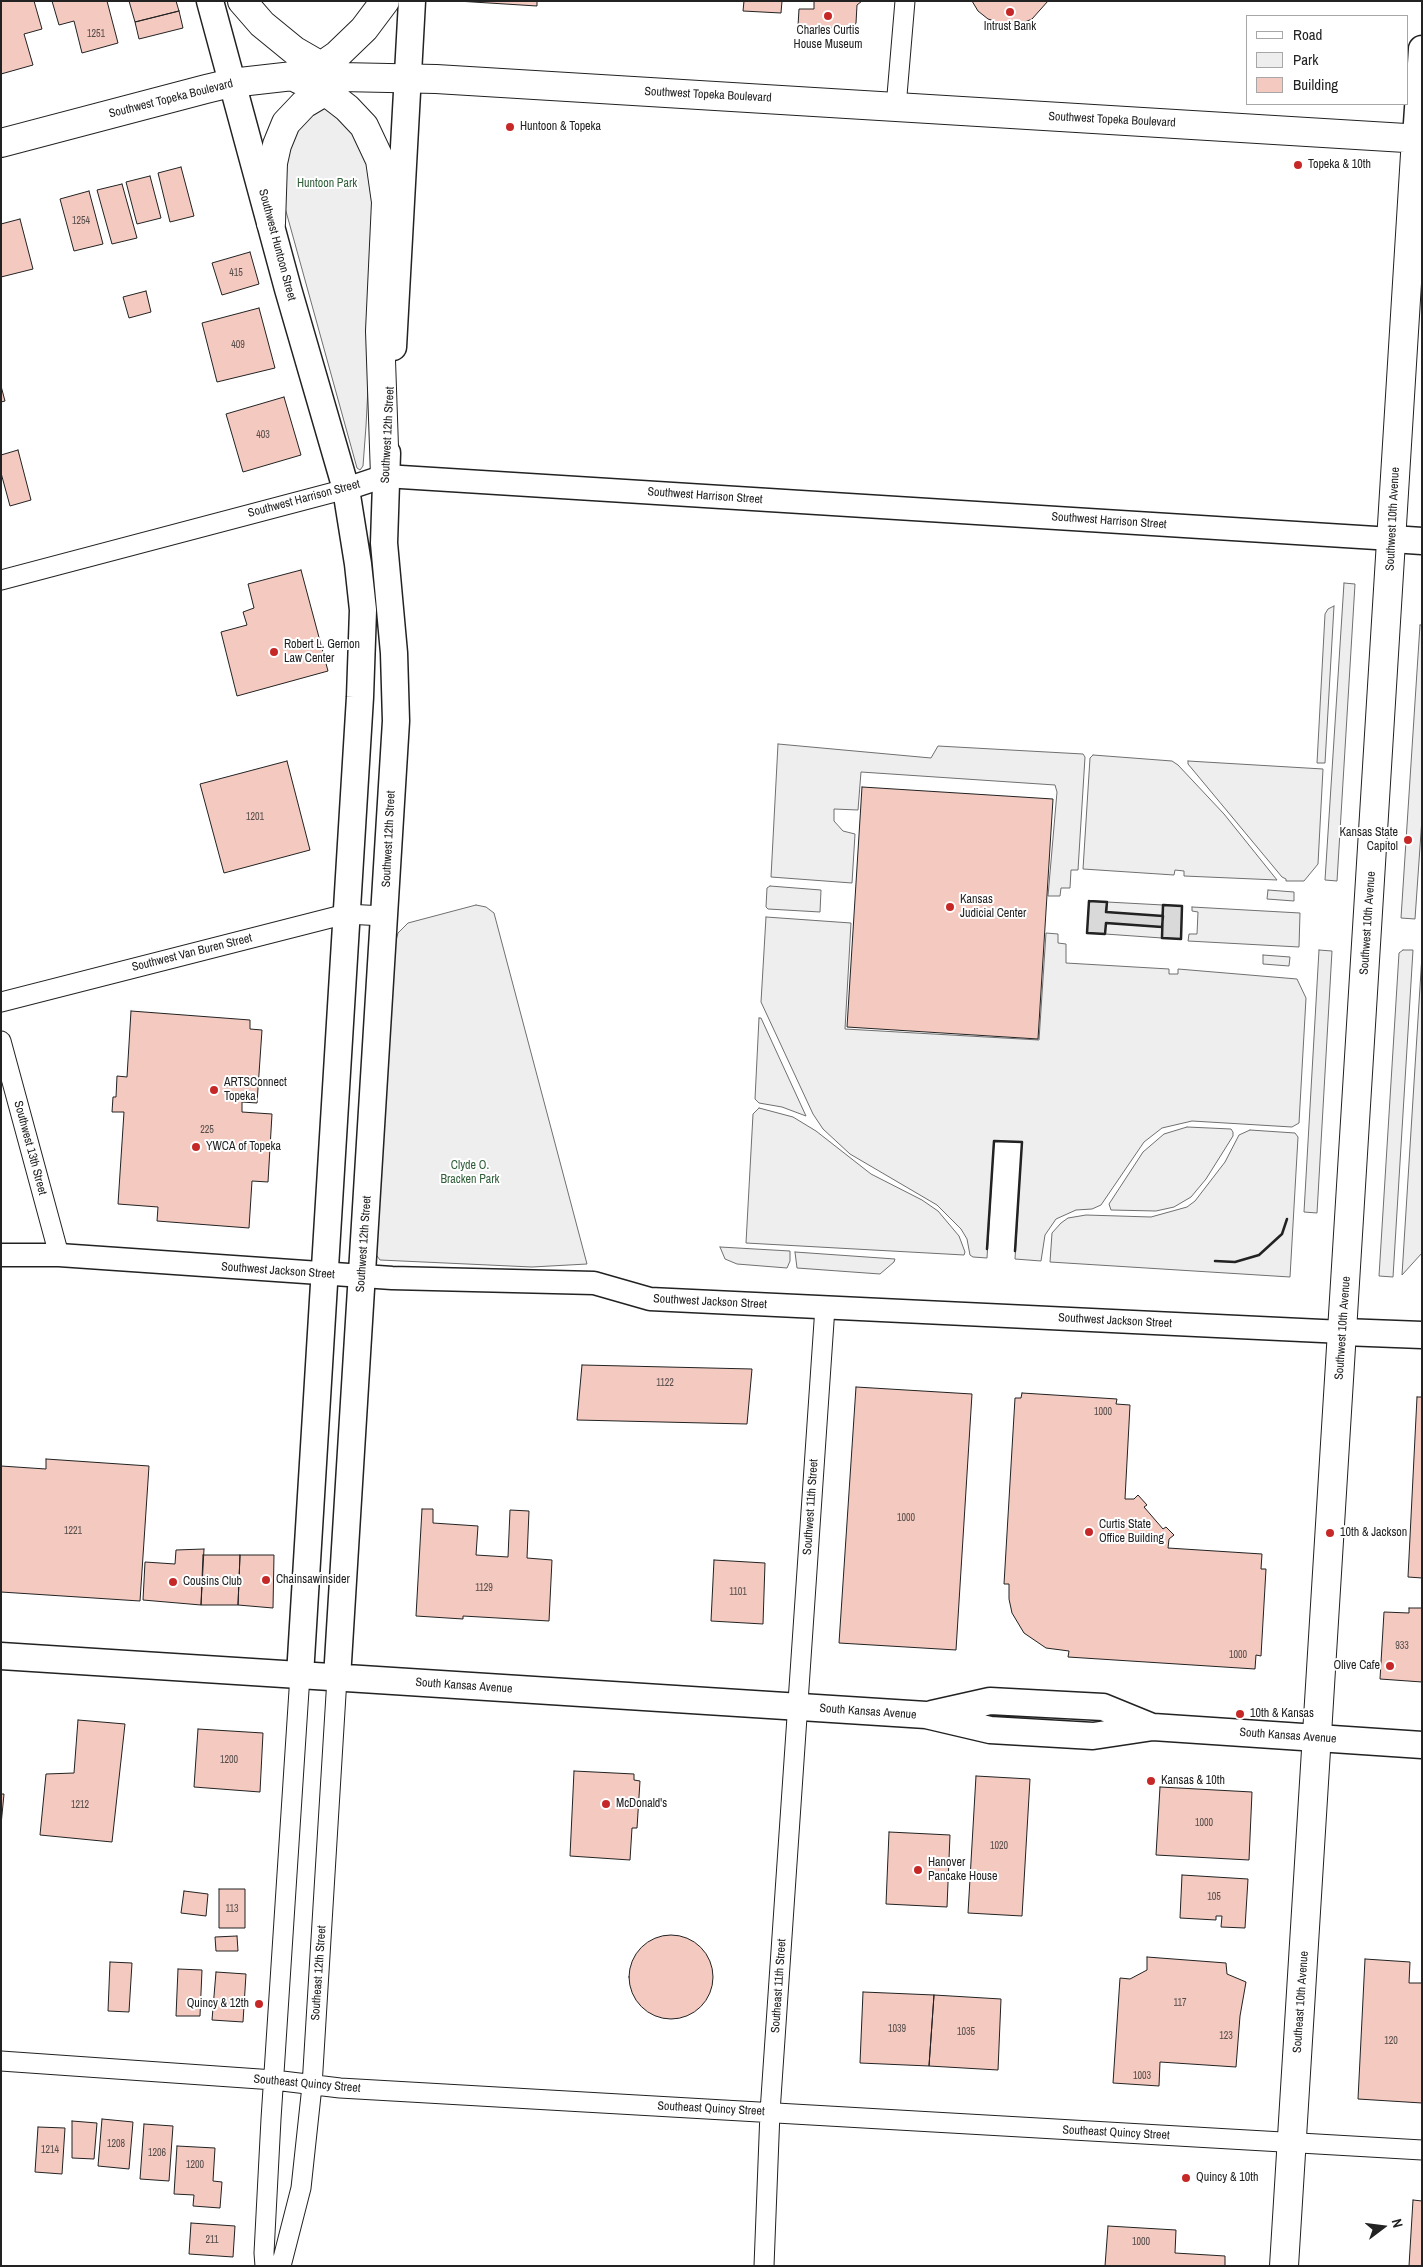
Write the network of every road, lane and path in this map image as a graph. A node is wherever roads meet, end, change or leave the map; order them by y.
1 (210, 1) edge
2 (242, 1) edge
3 (385, 1) edge
4 (412, 1) edge
5 (905, 1) edge
6 (1422, 49) edge
7 (293, 76) junction
8 (350, 77) junction
9 (408, 78) junction
10 (323, 79) junction
11 (231, 83) junction
12 (896, 107) junction
13 (1419, 138) edge
14 (1, 143) edge
15 (271, 224) junction
16 (385, 476) junction
17 (346, 489) junction
18 (1392, 539) junction
19 (1422, 541) edge
20 (1, 580) edge
21 (346, 914) junction
22 (384, 916) junction
23 (1, 1002) edge
24 (1, 1041) edge
25 (1, 1255) edge
26 (59, 1255) junction
27 (324, 1274) junction
28 (362, 1276) junction
29 (825, 1308) junction
30 (1343, 1332) junction
31 (1422, 1335) edge
32 (1, 1656) edge
33 (300, 1675) junction
34 (337, 1678) junction
35 (798, 1707) junction
36 (1318, 1738) junction
37 (1422, 1745) edge
38 (1, 2061) edge
39 (274, 2080) junction
40 (312, 2086) junction
41 (770, 2112) junction
42 (1292, 2144) junction
43 (1422, 2150) edge
44 (264, 2266) edge
45 (281, 2266) edge
46 (764, 2266) edge
47 (1284, 2266) edge

1 - 11 main road, Southwest Huntoon Street
2 - 10 main road
3 - 10 main road
4 - 9 main road, Southwest 12th Street
5 - 12 street
6 - 13 main road, Southwest 10th Avenue
7 - 8 main road, Southwest Topeka Boulevard
7 - 10 main road
7 - 11 main road, Southwest Topeka Boulevard
8 - 9 main road, Southwest Topeka Boulevard
8 - 10 main road
9 - 12 main road, Southwest Topeka Boulevard
9 - 16 main road, Southwest 12th Street
10 - 15 main road
10 - 16 main road
11 - 14 main road, Southwest Topeka Boulevard
11 - 15 main road, Southwest Huntoon Street
12 - 13 main road, Southwest Topeka Boulevard
13 - 18 main road, Southwest 10th Avenue
15 - 17 main road, Southwest Huntoon Street
16 - 17 street, Southwest Harrison Street
16 - 18 street, Southwest Harrison Street
16 - 22 main road, Southwest 12th Street
17 - 20 street, Southwest Harrison Street
17 - 21 main road
18 - 19 main road, Southwest Harrison Street
18 - 30 main road, Southwest 10th Avenue
21 - 22 street, Southwest Van Buren Street
21 - 23 street, Southwest Van Buren Street
21 - 27 main road
22 - 28 main road, Southwest 12th Street
24 - 26 street, Southwest 13th Street
25 - 26 street, Southwest Jackson Street
26 - 27 street, Southwest Jackson Street
27 - 28 street, Southwest Jackson Street
27 - 33 main road
28 - 29 street, Southwest Jackson Street
28 - 34 main road, Southwest 12th Street
29 - 30 street, Southwest Jackson Street
29 - 35 street, Southwest 11th Street
30 - 31 main road, Southwest Jackson Street
30 - 36 main road, Southwest 10th Avenue
32 - 33 main road, South Kansas Avenue
33 - 34 main road, South Kansas Avenue
33 - 39 street
34 - 35 main road, South Kansas Avenue
34 - 40 street, Southeast 12th Street
35 - 36 main road, South Kansas Avenue
35 - 41 street, Southeast 11th Street
36 - 37 main road, South Kansas Avenue
36 - 42 main road, Southeast 10th Avenue
38 - 39 street, Southeast Quincy Street
39 - 40 street, Southeast Quincy Street
39 - 44 street
40 - 41 street, Southeast Quincy Street
40 - 45 street, Southeast 12th Street
41 - 42 street, Southeast Quincy Street
41 - 46 street, Southeast 11th Street
42 - 43 street, Southeast Quincy Street
42 - 47 main road, Southeast 10th Avenue

